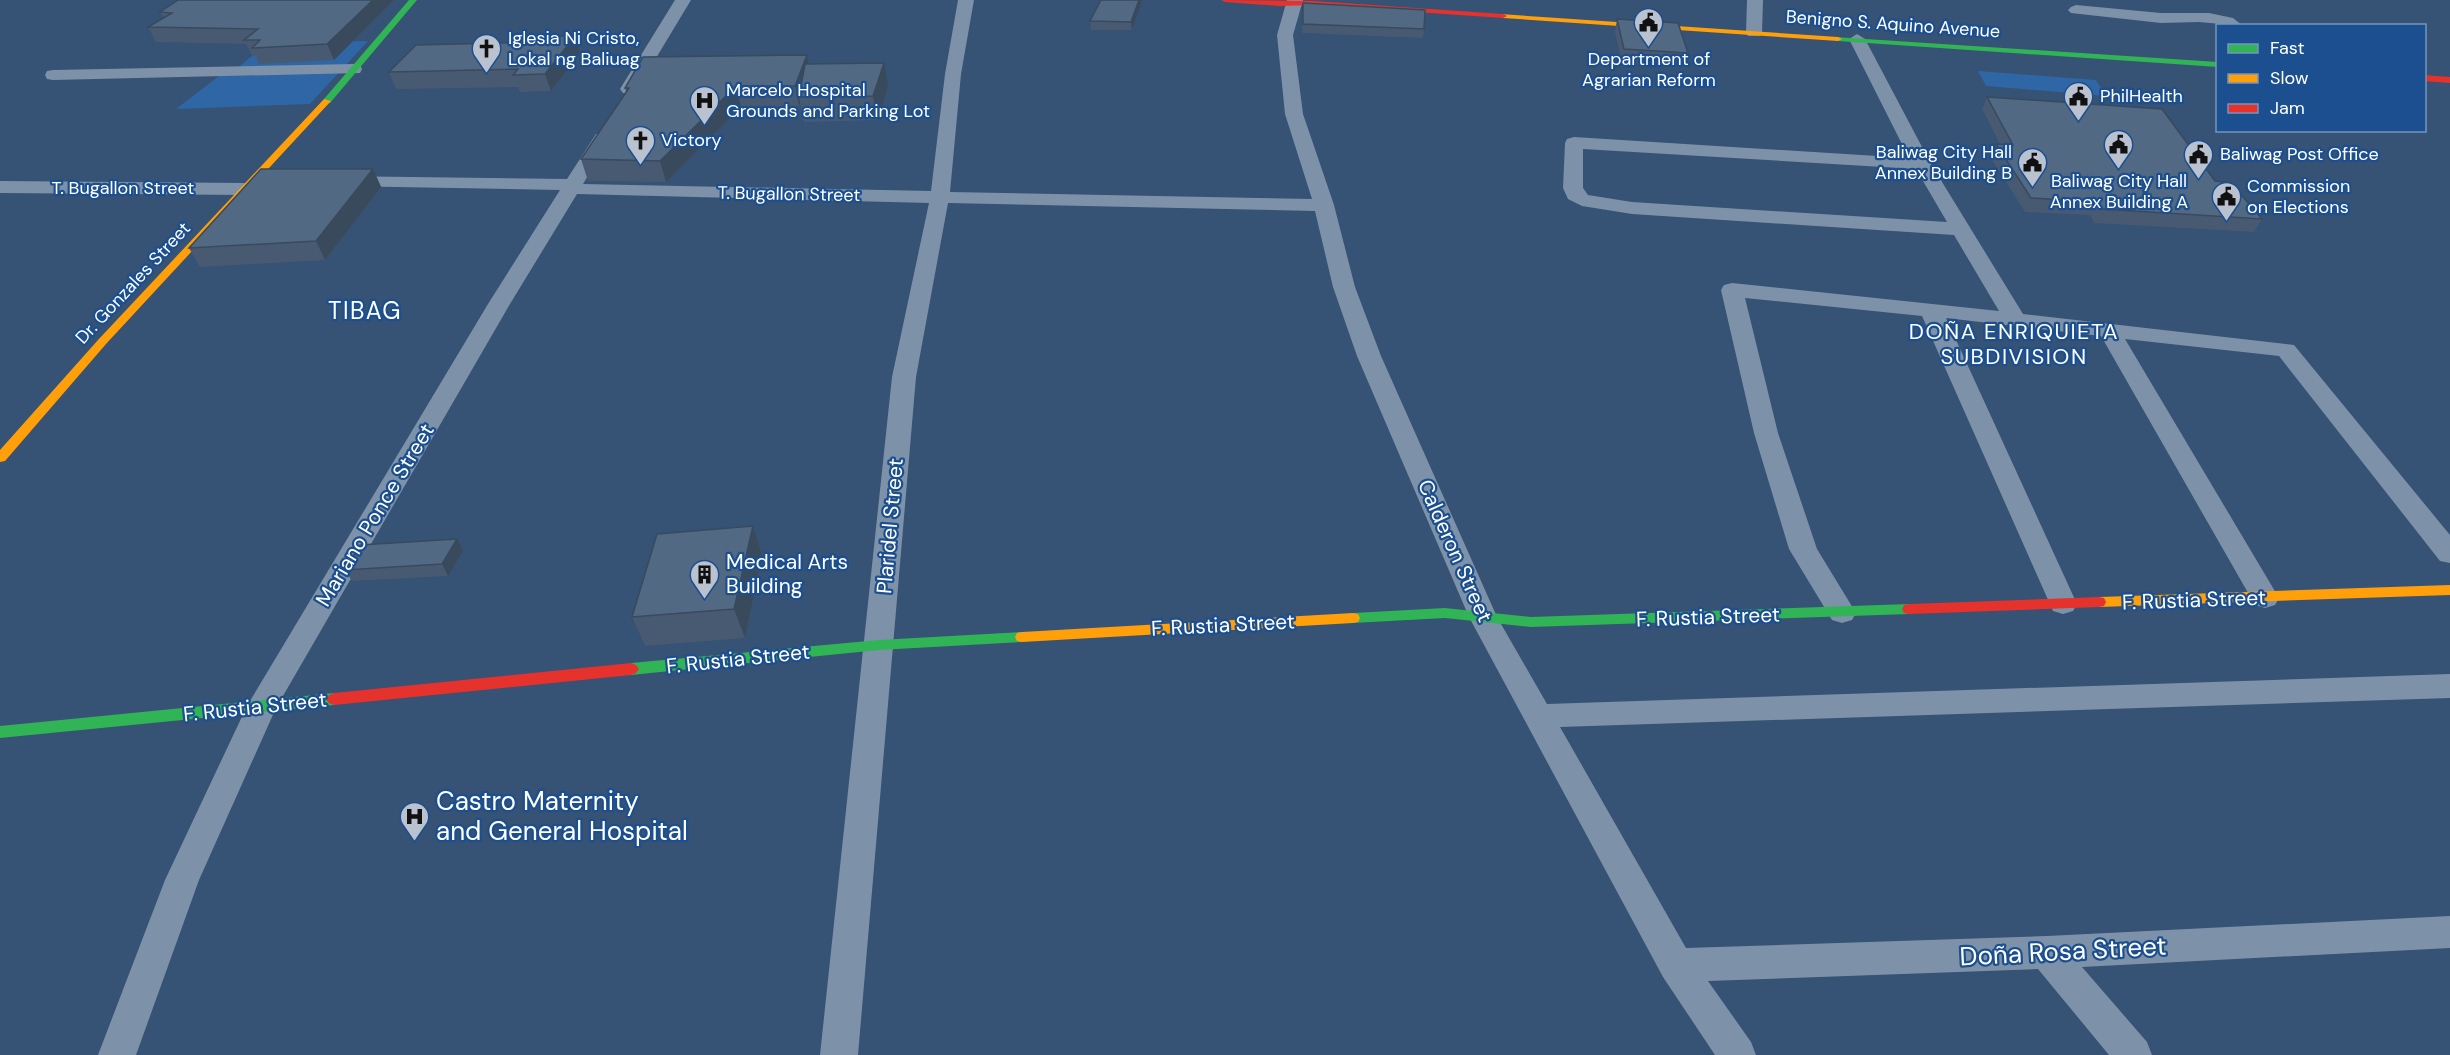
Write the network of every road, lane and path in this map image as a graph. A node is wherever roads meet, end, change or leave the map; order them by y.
1 (413, 0) edge
2 (683, 0) edge
3 (966, 0) edge
4 (1225, 0) edge
5 (1755, 0) edge
6 (1296, 1) edge
7 (2076, 10) dead end
8 (2230, 24) edge
9 (1754, 33) junction
10 (1857, 39) junction
11 (2216, 65) edge
12 (354, 69) junction
13 (52, 75) dead end
14 (2426, 78) edge
15 (2450, 80) edge
16 (1923, 164) junction
17 (278, 180) edge
18 (324, 180) edge
19 (250, 185) junction
20 (573, 187) junction
21 (0, 188) edge
22 (940, 196) junction
23 (1324, 205) junction
24 (1962, 229) junction
25 (1931, 310) junction
26 (2016, 320) junction
27 (2109, 330) junction
28 (0, 458) edge
29 (2450, 554) edge
30 (2450, 590) edge
31 (2265, 598) junction
32 (2063, 604) junction
33 (1842, 613) junction
34 (1483, 617) junction
35 (879, 645) junction
36 (2450, 686) edge
37 (262, 706) junction
38 (1540, 716) junction
39 (0, 732) edge
40 (2450, 932) edge
41 (2047, 952) junction
42 (1676, 965) junction
43 (117, 1055) edge
44 (839, 1055) edge
45 (1737, 1055) edge
46 (2133, 1055) edge

1 - 12 main road, Dr. Gonzales Street
2 - 20 street, Mariano Ponce Street
3 - 22 street, Plaridel Street
4 - 6 main road, Benigno S. Aquino Avenue
5 - 9 street
6 - 9 main road, Benigno S. Aquino Avenue
6 - 23 street, Calderon Street
7 - 8 street
9 - 10 main road, Benigno S. Aquino Avenue
10 - 11 main road, Benigno S. Aquino Avenue
10 - 16 street
12 - 13 street
12 - 19 main road, Dr. Gonzales Street
14 - 15 main road
16 - 24 street
16 - 24 street
17 - 19 street, T. Bugallon Street
18 - 20 street, T. Bugallon Street
19 - 21 street, T. Bugallon Street
19 - 28 main road, Dr. Gonzales Street
20 - 22 street, T. Bugallon Street
20 - 37 street, Mariano Ponce Street
22 - 23 street, T. Bugallon Street
22 - 35 street, Plaridel Street
23 - 34 street, Calderon Street
24 - 26 street
25 - 26 street
25 - 32 street
25 - 33 street
26 - 27 street
27 - 29 street
27 - 31 street
30 - 31 main road, F. Rustia Street
31 - 32 main road, F. Rustia Street
32 - 33 main road, F. Rustia Street
33 - 34 main road, F. Rustia Street
34 - 35 main road, F. Rustia Street
34 - 38 street, Calderon Street
35 - 37 main road, F. Rustia Street
35 - 44 street, Plaridel Street
36 - 38 street
37 - 39 main road, F. Rustia Street
37 - 43 street, Mariano Ponce Street
38 - 42 street, Calderon Street
40 - 41 street, Doña Rosa Street
41 - 42 street, Doña Rosa Street
41 - 46 street
42 - 45 street, Calderon Street

